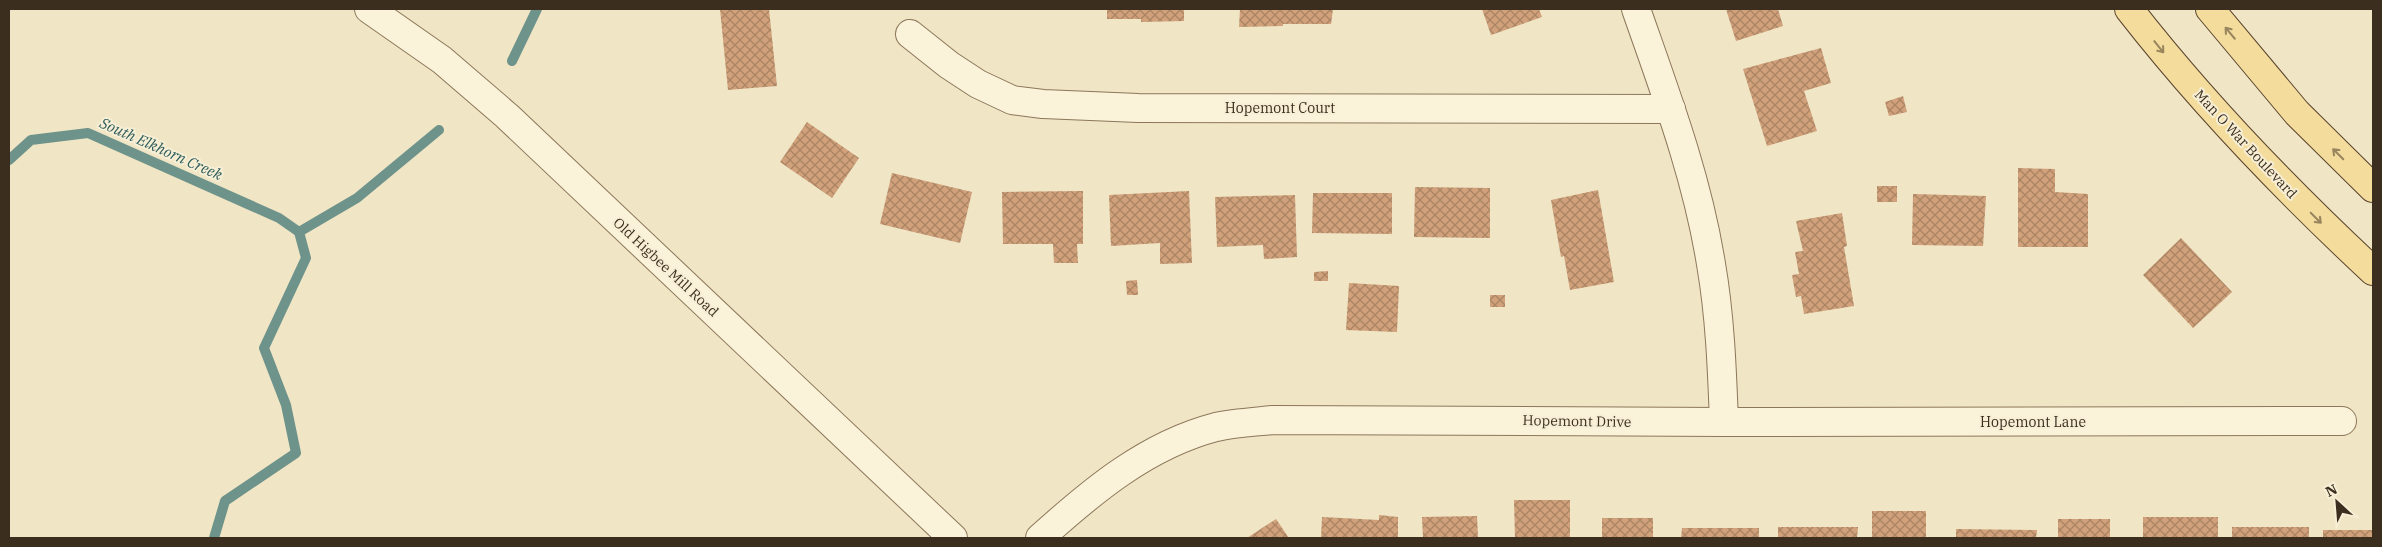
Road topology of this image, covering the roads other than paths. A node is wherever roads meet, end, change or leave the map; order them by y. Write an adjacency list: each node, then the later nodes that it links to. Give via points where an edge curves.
1 (369, 9): 11 (street, Old Higbee Mill Road, via 442,60 507,116)
2 (1636, 9): 6 (street)
3 (2129, 9): 8 (main road, Man O War Boulevard, one-way to 8, via 2255,157)
4 (2210, 9): 7 (main road, one-way to 4, via 2296,113)
5 (910, 34): 6 (street, Hopemont Court, via 978,84 1012,100 1043,104 1148,108)
6 (1671, 109): 10 (street, via 1702,218 1711,263 1721,328)
7 (2373, 188)
8 (2373, 271)
9 (2342, 421): 10 (street, Hopemont Lane)
10 (1724, 422): 12 (street, Hopemont Drive, via 1350,419 1272,420 1217,427 1180,438 1142,458 1107,481)
11 (953, 538)
12 (1040, 538)

